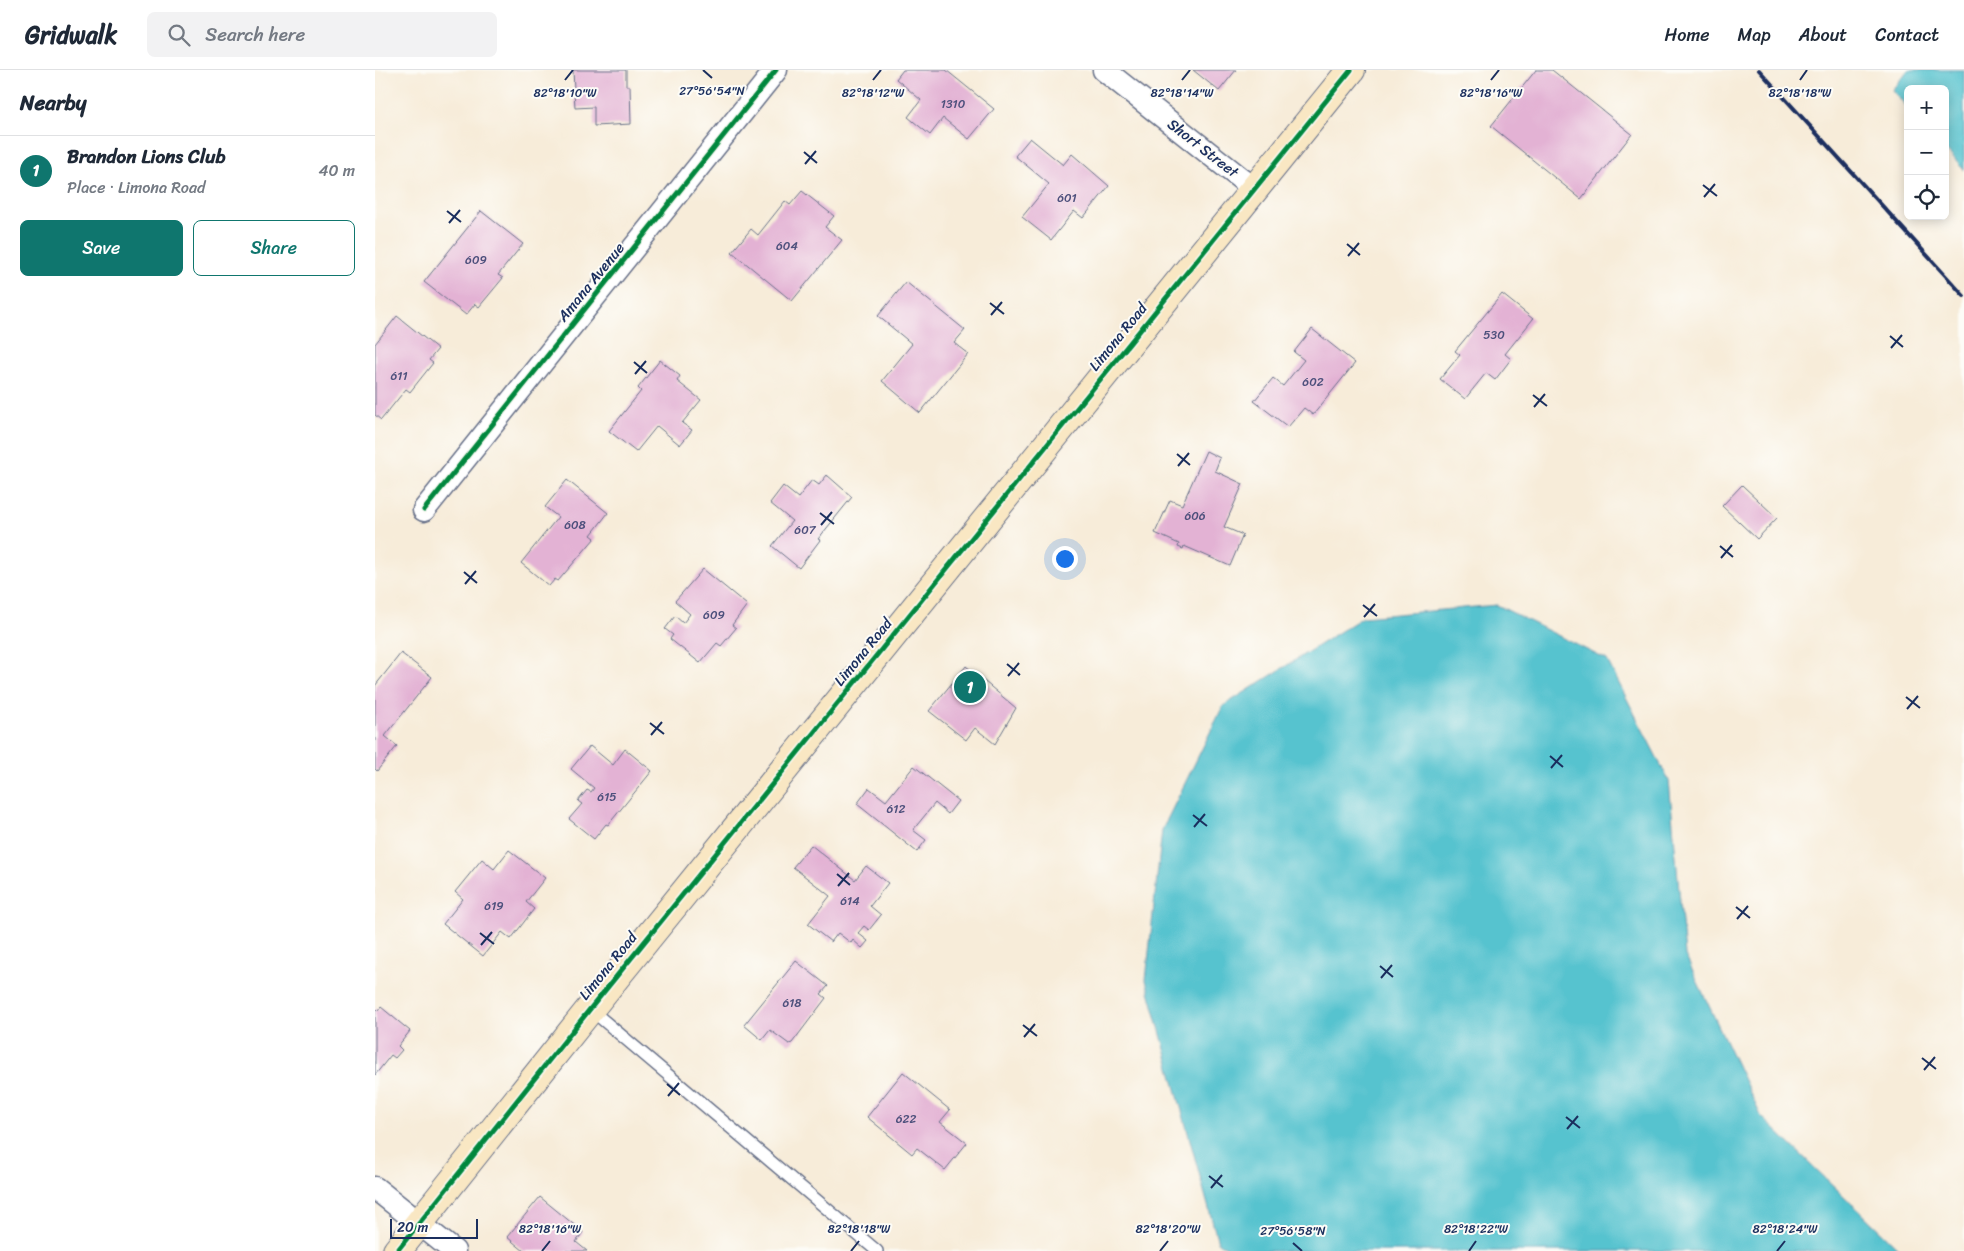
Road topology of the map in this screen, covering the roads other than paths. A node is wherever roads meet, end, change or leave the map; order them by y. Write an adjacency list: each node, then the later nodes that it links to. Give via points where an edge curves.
1 (777, 70): 5 (street, Amana Avenue)
2 (1104, 70): 4 (street, Short Street)
3 (1351, 70): 4 (street, Limona Road)
4 (1255, 190): 6 (street, Limona Road)
5 (424, 510)
6 (590, 1009): 8 (street, Limona Road); 11 (lane)
7 (375, 1188): 8 (street)
8 (420, 1223): 9 (street, Limona Road); 10 (street)
9 (397, 1251)
10 (454, 1251)
11 (877, 1251)

